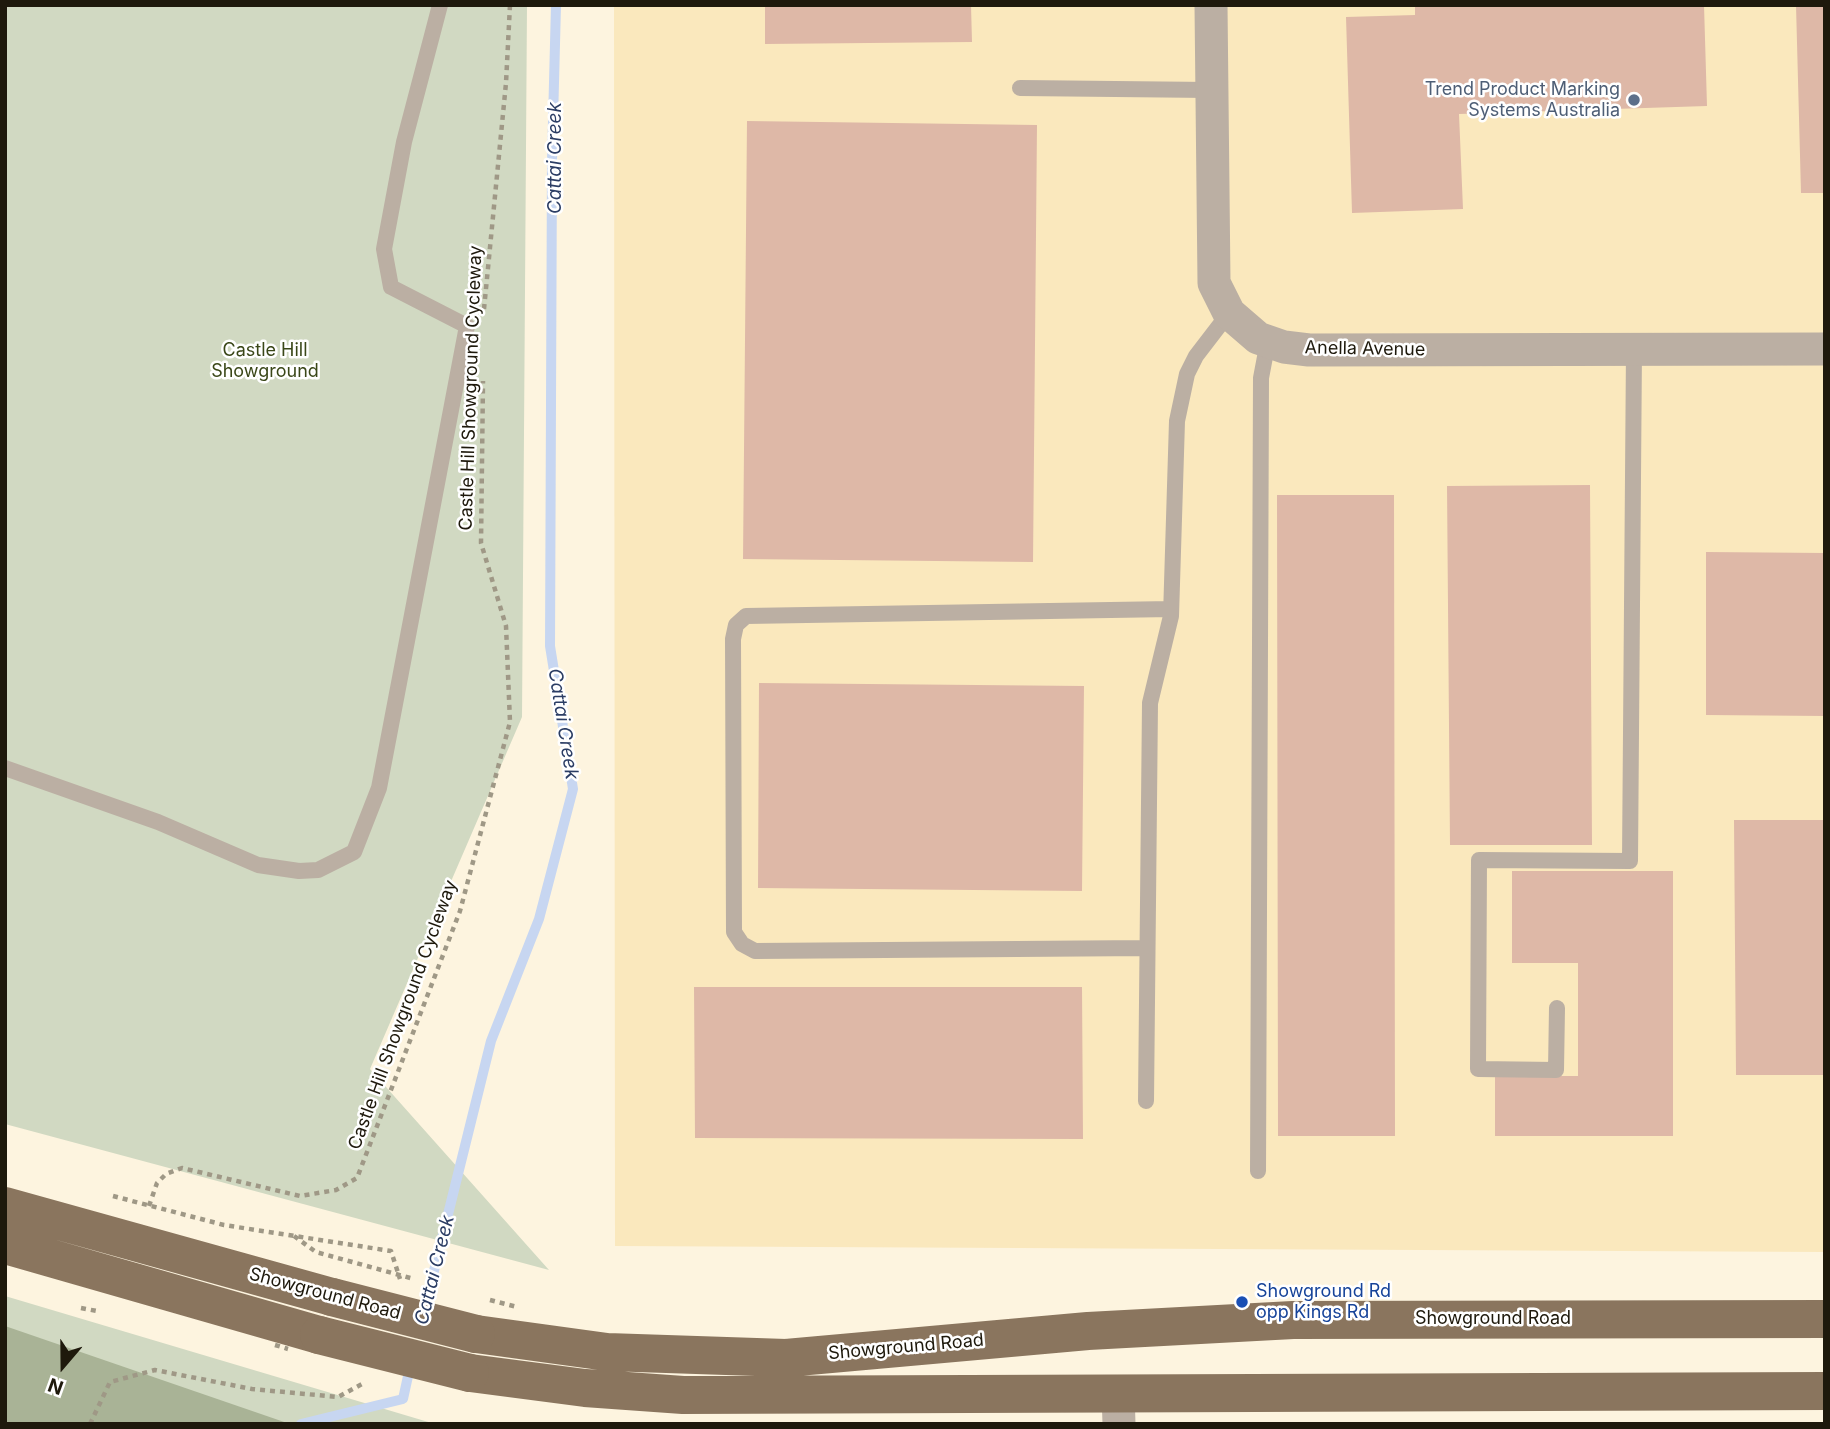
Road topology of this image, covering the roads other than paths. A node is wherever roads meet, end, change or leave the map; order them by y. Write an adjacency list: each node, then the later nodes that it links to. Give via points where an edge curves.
1 (440, 5): 10 (lane, via 404,142 384,249 391,287 467,326 379,788 354,852 318,870 258,865 158,822)
2 (1211, 5): 4 (street, Anella Avenue)
3 (1020, 88): 4 (lane)
4 (1210, 90): 5 (street, Anella Avenue, via 1213,283)
5 (1229, 313): 6 (street, Anella Avenue, via 1248,331); 9 (lane, via 1196,356 1181,393)
6 (1268, 341): 7 (street, Anella Avenue, via 1309,350); 14 (lane, via 1261,391)
7 (1634, 349): 8 (street, Anella Avenue); 12 (lane, via 1630,861 1479,860 1478,1069 1556,1070)
8 (1825, 349)
9 (1171, 609): 11 (lane, via 1150,703); 11 (lane, via 746,616 736,625 733,639 734,932 742,944 755,951)
10 (5, 768)
11 (1147, 948): 13 (lane)
12 (1557, 1008)
13 (1146, 1101)
14 (1258, 1171)
15 (5, 1206): 17 (main road, Showground Road, bridge, via 476,1334 607,1352 786,1357 1088,1331 1293,1320)
16 (5, 1245): 19 (main road, bridge, via 470,1373 683,1395)
17 (1825, 1319)
18 (1825, 1391): 19 (main road)
19 (1119, 1408)

